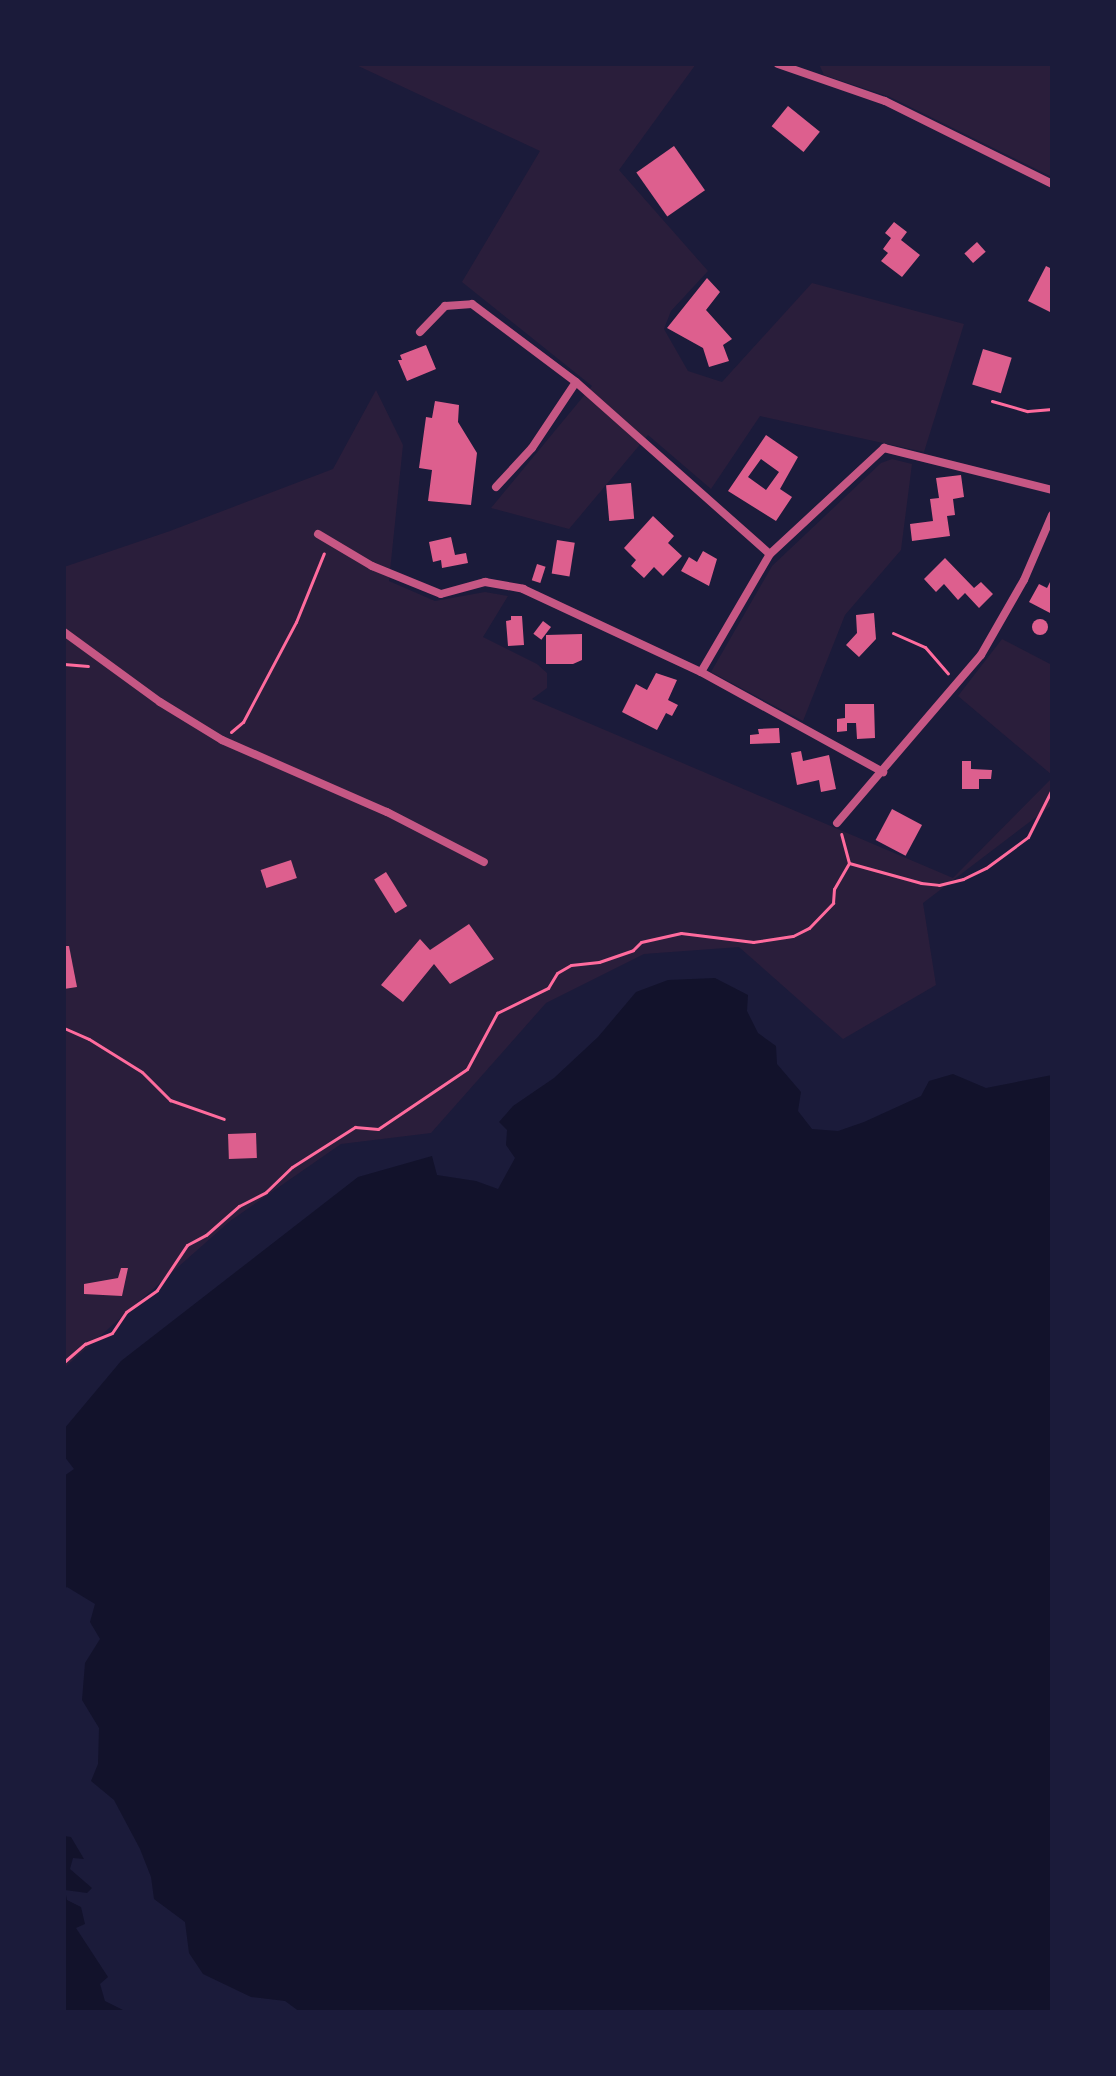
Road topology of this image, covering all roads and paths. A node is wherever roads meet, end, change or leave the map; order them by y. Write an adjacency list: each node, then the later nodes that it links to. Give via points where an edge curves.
1 (778, 64): 2 (street)
2 (802, 67): 3 (street, via 885,101)
3 (1052, 184)
4 (420, 332): 5 (street, via 445,306 472,304)
5 (576, 382): 8 (street, via 532,448); 12 (street)
6 (992, 401): 7 (path, via 1028,411)
7 (1052, 409)
8 (496, 487)
9 (1052, 490): 12 (street, via 884,448)
10 (1052, 515): 16 (street, via 1003,618)
11 (318, 534): 15 (street, via 372,566 441,594 485,582 523,589); 17 (path, via 325,555 296,622 243,722)
12 (770, 554): 15 (street)
13 (64, 632): 17 (street)
14 (893, 633): 16 (path, via 925,647 946,666)
15 (701, 672): 18 (street)
16 (954, 687): 18 (street)
17 (222, 740): 21 (street, via 387,812)
18 (883, 772): 20 (street)
19 (1052, 789): 22 (path, via 1028,837 963,879 921,883)
20 (837, 823): 22 (path)
21 (484, 862)
22 (849, 863): 25 (path, via 823,917 793,936 753,942 681,933 557,973 548,988 497,1013 467,1069 378,1129 355,1127 292,1167 266,1192 187,1245 157,1290 126,1312 112,1333 85,1344)
23 (64, 1028): 24 (path, via 142,1072 170,1100)
24 (224, 1119)
25 (64, 1362)

